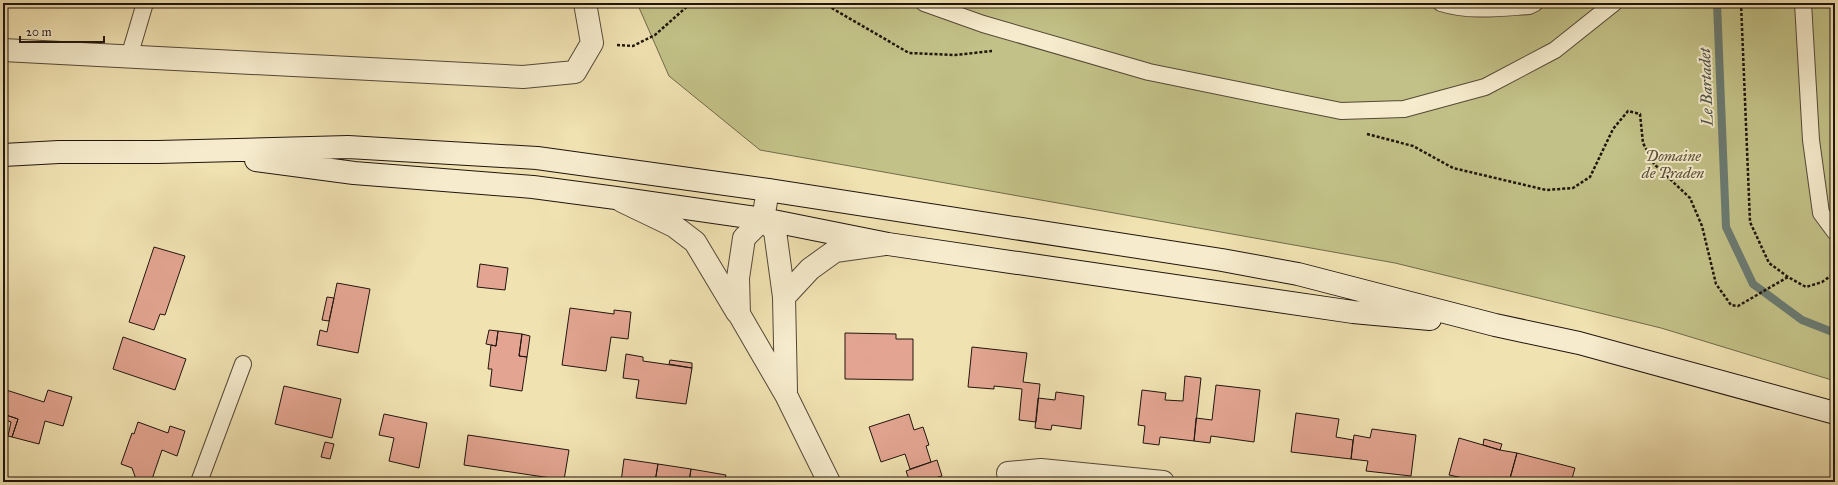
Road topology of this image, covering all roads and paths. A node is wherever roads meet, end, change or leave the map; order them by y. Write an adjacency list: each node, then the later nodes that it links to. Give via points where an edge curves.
1 (145, 3): 12 (lane)
2 (585, 3): 10 (main road)
3 (691, 3): 10 (path, via 655,35 633,46)
4 (924, 3): 7 (lane, via 983,24 1149,72 1341,111 1404,109 1485,87 1555,50)
5 (1441, 3): 6 (lane, via 1484,10 1529,6)
6 (1535, 3)
7 (1614, 3)
8 (1741, 3): 21 (path, via 1750,222 1769,263)
9 (1803, 3): 18 (lane, via 1811,140 1821,213)
10 (592, 43): 12 (main road, via 575,72 523,77)
11 (3, 50): 12 (main road)
12 (129, 57)
13 (188, 151): 14 (main road); 15 (main road, via 348,147 537,158); 16 (main road, via 354,173 533,187)
14 (3, 155)
15 (768, 190): 17 (main road); 25 (main road, via 1298,274)
16 (616, 198): 17 (main road); 24 (main road, via 674,226 695,242)
17 (764, 219): 19 (main road); 22 (main road, via 775,231); 24 (main road, via 744,238 738,278)
18 (1835, 232)
19 (888, 244): 22 (main road, via 835,251 810,269); 25 (main road, via 1353,312)
20 (1835, 273): 21 (path, via 1822,282 1806,287)
21 (1788, 277): 23 (path)
22 (784, 297): 27 (main road)
23 (1738, 306)
24 (739, 314): 27 (main road)
25 (1495, 325): 28 (main road, via 1579,343)
26 (243, 364): 30 (lane)
27 (786, 395): 31 (main road)
28 (1835, 413)
29 (1008, 473): 32 (main road, via 1041,470)
30 (198, 482)
31 (829, 482)
32 (1163, 482)

